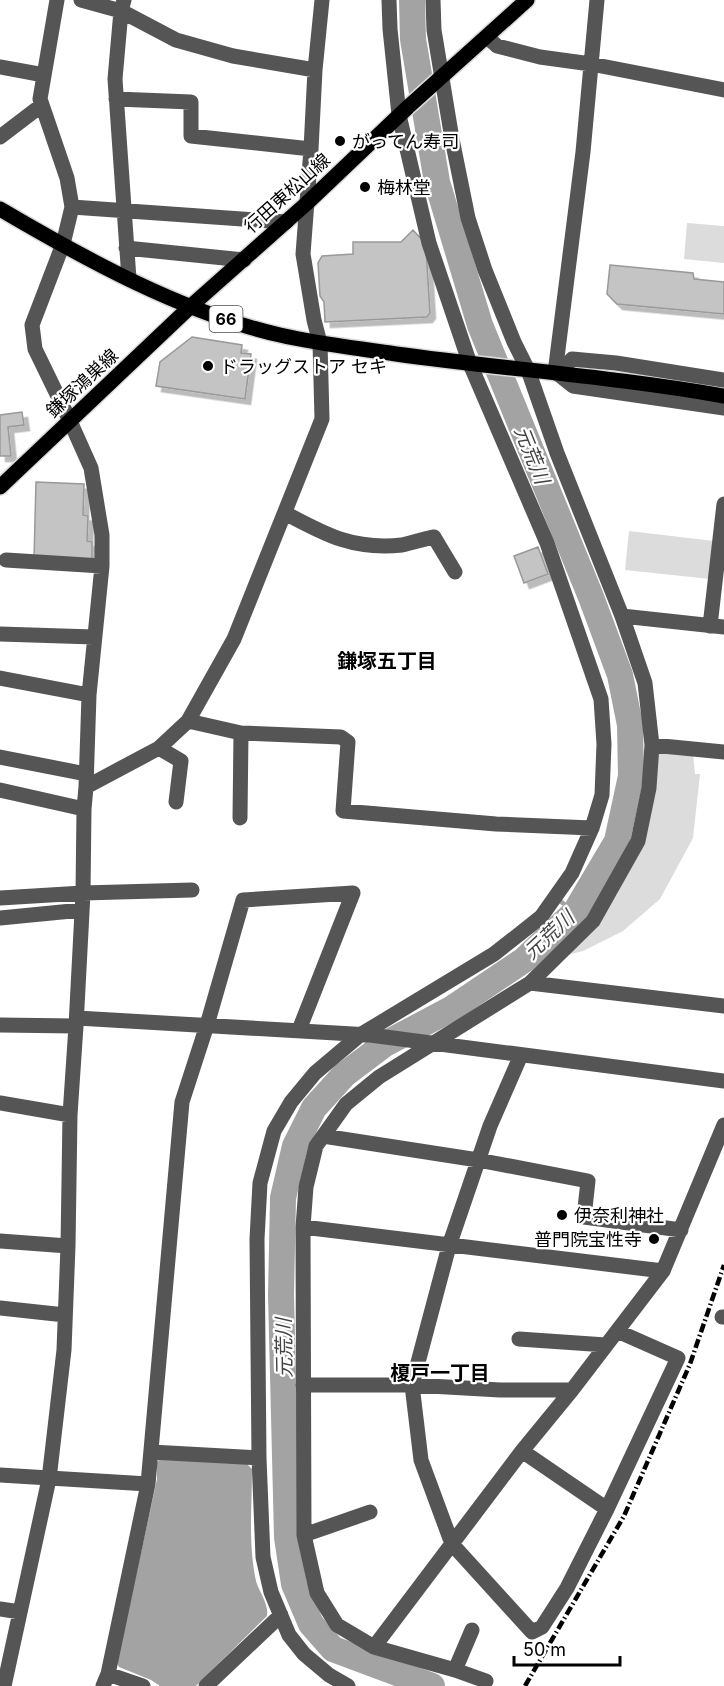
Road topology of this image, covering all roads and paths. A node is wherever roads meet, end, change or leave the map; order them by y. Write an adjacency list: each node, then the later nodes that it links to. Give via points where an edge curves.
1 (57, 0): 13 (street)
2 (81, 0): 8 (street)
3 (322, 0): 12 (street)
4 (389, 0): 18 (street)
5 (433, 0): 14 (street)
6 (527, 0): 9 (main road, 66)
7 (597, 0): 10 (street)
8 (123, 5): 12 (street, via 176,40 233,56); 16 (street, via 114,79)
9 (487, 37): 10 (street, via 497,45 540,57); 14 (main road, 66)
10 (591, 64): 15 (street); 34 (street)
11 (0, 67): 13 (street)
12 (315, 70): 20 (street)
13 (44, 75): 17 (street)
14 (437, 81): 18 (main road, 66); 33 (street, via 468,218)
15 (724, 90)
16 (116, 99): 20 (street, via 191,102 191,136); 24 (street)
17 (42, 105): 19 (street); 22 (street, via 67,178)
18 (404, 111): 21 (main road, 行田東松山線 / 66); 32 (street, via 429,243)
19 (0, 137)
20 (311, 149): 21 (street)
21 (306, 204): 25 (main road, 行田東松山線 / 66); 31 (street, via 303,254)
22 (72, 207): 24 (street); 26 (street)
23 (0, 209): 26 (main road, 66)
24 (125, 211): 25 (street); 27 (street)
25 (286, 222): 28 (main road, 行田東松山線 / 66)
26 (63, 244): 29 (main road, 66); 38 (street, via 32,325 35,349)
27 (126, 248): 28 (street); 29 (street)
28 (244, 260): 30 (main road, 行田東松山線 / 66)
29 (129, 279): 30 (main road, 66)
30 (191, 306): 31 (main road, 66, via 239,324); 38 (main road, 鎌塚鴻巣線)
31 (320, 343): 32 (main road, 66); 41 (street, via 322,419)
32 (472, 364): 33 (main road, 66); 62 (street, via 547,543 601,699 602,795)
33 (525, 370): 34 (main road, 66); 45 (street)
34 (556, 374): 35 (street, via 572,359); 36 (main road, 66); 37 (street, via 573,386)
35 (724, 380)
36 (724, 396)
37 (724, 408)
38 (70, 421): 39 (main road, 鎌塚鴻巣線); 43 (street, via 91,468 102,535)
39 (0, 487)
40 (724, 504): 46 (street)
41 (285, 513): 44 (street, via 351,543 404,544 434,537); 51 (street, via 234,639)
42 (6, 560): 43 (street)
43 (102, 566): 48 (street)
44 (455, 572)
45 (622, 616): 46 (street); 53 (street, via 645,682)
46 (717, 627)
47 (0, 634): 48 (street)
48 (94, 638): 50 (street)
49 (0, 678): 50 (street)
50 (89, 695): 57 (street)
51 (188, 721): 52 (street); 54 (street)
52 (242, 733): 61 (street); 62 (street, via 341,737 348,742 344,811)
53 (652, 745): 55 (street); 68 (street, via 649,788 638,841 593,921)
54 (159, 748): 57 (street); 59 (street, via 181,761)
55 (724, 752)
56 (0, 756): 57 (street)
57 (86, 780): 60 (street)
58 (0, 790): 60 (street)
59 (176, 802)
60 (84, 809): 64 (street)
61 (240, 818)
62 (592, 828): 74 (street, via 572,873 541,917 494,954)
63 (192, 890): 64 (street)
64 (83, 893): 65 (street); 66 (street)
65 (0, 898)
66 (82, 910): 67 (street); 70 (street)
67 (0, 918)
68 (530, 983): 69 (street); 75 (street)
69 (724, 1006)
70 (76, 1022): 71 (street); 72 (street); 79 (street)
71 (0, 1025)
72 (207, 1025): 73 (street); 73 (street, via 243,900 353,893); 98 (street, via 182,1102)
73 (299, 1030): 74 (street)
74 (365, 1035): 75 (street); 99 (street, via 315,1073 291,1102 274,1131 260,1183)
75 (435, 1044): 76 (street); 81 (street, via 379,1077 346,1104)
76 (521, 1055): 77 (street); 82 (street)
77 (724, 1081)
78 (0, 1104): 79 (street)
79 (70, 1115): 87 (street)
80 (724, 1125): 84 (street)
81 (323, 1136): 82 (street); 83 (street, via 316,1146 306,1187)
82 (478, 1160): 84 (street, via 588,1180 584,1217); 86 (street)
83 (303, 1227): 86 (street); 94 (street)
84 (681, 1230): 88 (street)
85 (0, 1241): 87 (street)
86 (449, 1245): 88 (street); 95 (street)
87 (68, 1246): 90 (street)
88 (663, 1271): 91 (street)
89 (0, 1308): 90 (street)
90 (65, 1315): 101 (street)
91 (617, 1331): 93 (street); 103 (street, via 678,1358)
92 (519, 1339): 93 (street)
93 (606, 1346): 96 (street)
94 (303, 1385): 95 (street); 105 (street)
95 (412, 1385): 96 (street); 106 (street, via 422,1461)
96 (572, 1390): 97 (street)
97 (522, 1451): 103 (street); 106 (street)
98 (151, 1452): 99 (street); 102 (street)
99 (259, 1458): 109 (street, via 263,1557)
100 (0, 1475): 101 (street)
101 (49, 1479): 102 (street); 108 (street)
102 (148, 1484): 113 (street)
103 (607, 1509): 106 (street, via 567,1588 542,1627 532,1632)
104 (370, 1512): 105 (street)
105 (304, 1535): 111 (street, via 317,1593 337,1625)
106 (452, 1544): 111 (street)
107 (0, 1609): 108 (street)
108 (20, 1612): 115 (street)
109 (281, 1615): 117 (street); 118 (street, via 289,1635 304,1654)
110 (472, 1630): 112 (street)
111 (374, 1647): 112 (street)
112 (455, 1670): 114 (street)
113 (106, 1680): 116 (street)
114 (486, 1681)
115 (4, 1686)
116 (143, 1686)
117 (206, 1686)
118 (348, 1686)

